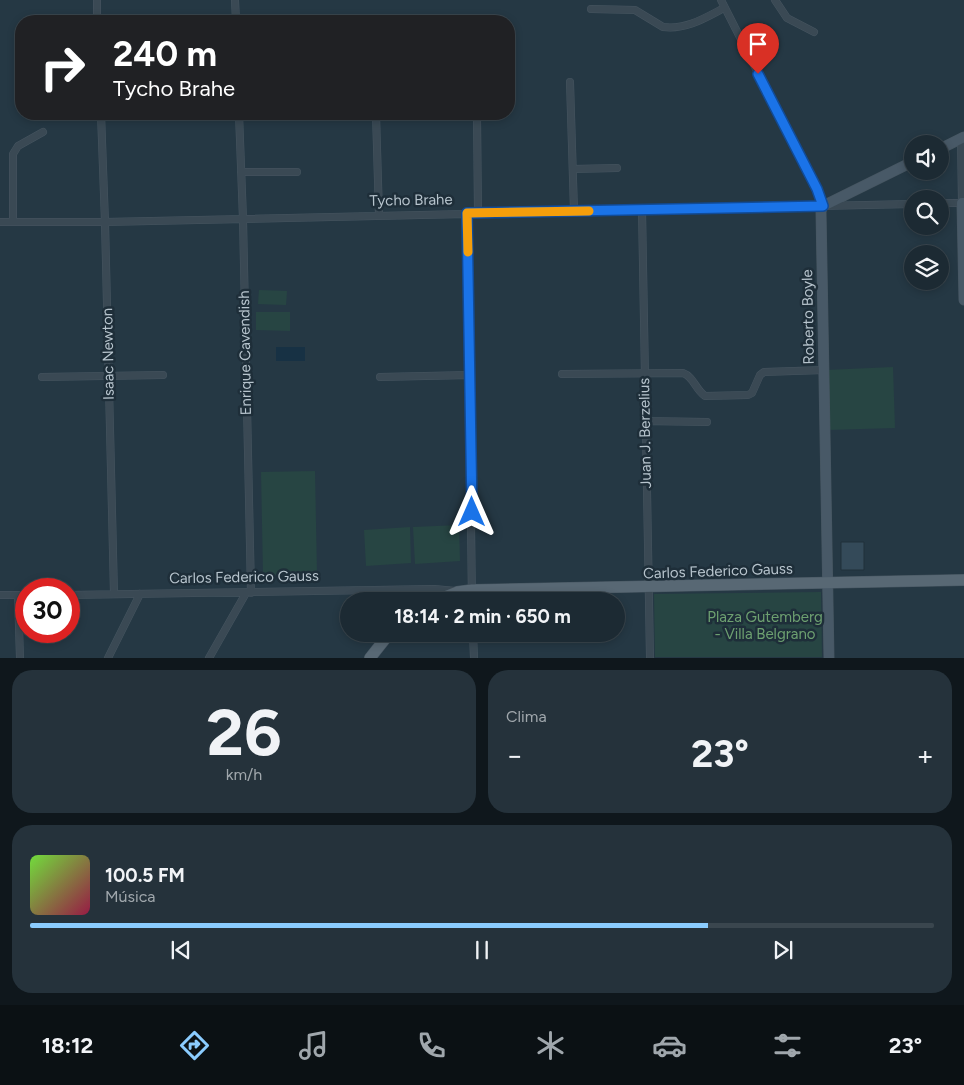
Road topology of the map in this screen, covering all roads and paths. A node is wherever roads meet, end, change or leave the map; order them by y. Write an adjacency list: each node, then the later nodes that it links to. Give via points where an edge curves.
1 (97, 0): 7 (street)
2 (235, 0): 8 (street)
3 (720, 0): 5 (street, Roberto Boyle)
4 (775, 0): 9 (street, via 787,18)
5 (724, 8): 6 (street, via 695,23 668,28 635,10); 26 (street, Roberto Boyle)
6 (591, 9)
7 (97, 15)
8 (236, 15)
9 (814, 32)
10 (570, 82): 20 (street)
11 (101, 120): 35 (street, Isaac Newton)
12 (239, 120): 21 (street, Enrique Cavendish)
13 (376, 120): 31 (street)
14 (477, 120): 30 (street)
15 (43, 132): 34 (street, via 18,146 13,154)
16 (962, 138): 17 (main road); 24 (street)
17 (949, 144)
18 (904, 166): 26 (main road)
19 (617, 168): 20 (street)
20 (573, 169): 28 (street)
21 (241, 172): 22 (street); 32 (street, Enrique Cavendish)
22 (297, 172)
23 (949, 203): 24 (street)
24 (963, 203): 36 (main road)
25 (904, 204): 26 (street, Tycho Brahe)
26 (823, 206): 27 (street, Tycho Brahe); 37 (main road, Roberto Boyle, via 820,218)
27 (642, 209): 28 (street, Tycho Brahe); 38 (street, Juan J. Berzelius)
28 (574, 211): 30 (street, Tycho Brahe)
29 (467, 213): 30 (street, Tycho Brahe); 31 (street, Tycho Brahe); 40 (street)
30 (478, 213)
31 (379, 215): 32 (street, Tycho Brahe)
32 (243, 219): 35 (street, Tycho Brahe); 55 (street, Enrique Cavendish)
33 (0, 222): 34 (street, Tycho Brahe)
34 (13, 222): 35 (street, Tycho Brahe)
35 (105, 222): 41 (street, Isaac Newton)
36 (964, 300)
37 (824, 370): 38 (street, via 764,372 748,395 705,396 689,375); 48 (main road, Roberto Boyle)
38 (644, 373): 39 (street); 45 (street, Juan J. Berzelius)
39 (562, 374)
40 (470, 375): 44 (street); 53 (street)
41 (109, 376): 42 (street); 43 (street); 56 (street, Isaac Newton)
42 (163, 376)
43 (42, 377)
44 (380, 377)
45 (645, 421): 46 (street); 49 (street, Juan J. Berzelius)
46 (707, 422)
47 (964, 580): 48 (main road, Carlos Federico Gauss)
48 (827, 583): 49 (main road, Carlos Federico Gauss); 70 (main road, Roberto Boyle)
49 (648, 588): 54 (main road, Carlos Federico Gauss); 69 (street, Juan J. Berzelius)
50 (419, 589): 51 (street); 52 (street, Carlos Federico Gauss); 55 (street, Carlos Federico Gauss)
51 (427, 592)
52 (449, 592)
53 (469, 592)
54 (529, 592)
55 (248, 593): 57 (street, Carlos Federico Gauss); 66 (street)
56 (114, 594): 57 (street, Carlos Federico Gauss); 60 (street, Carlos Federico Gauss)
57 (140, 594): 65 (street)
58 (0, 595): 59 (street)
59 (15, 595)
60 (80, 595)
61 (383, 642): 67 (main road)
62 (473, 642): 68 (street)
63 (20, 643): 64 (street)
64 (20, 658)
65 (108, 658)
66 (210, 658)
67 (370, 658)
68 (474, 658)
69 (650, 658)
70 (829, 658)

